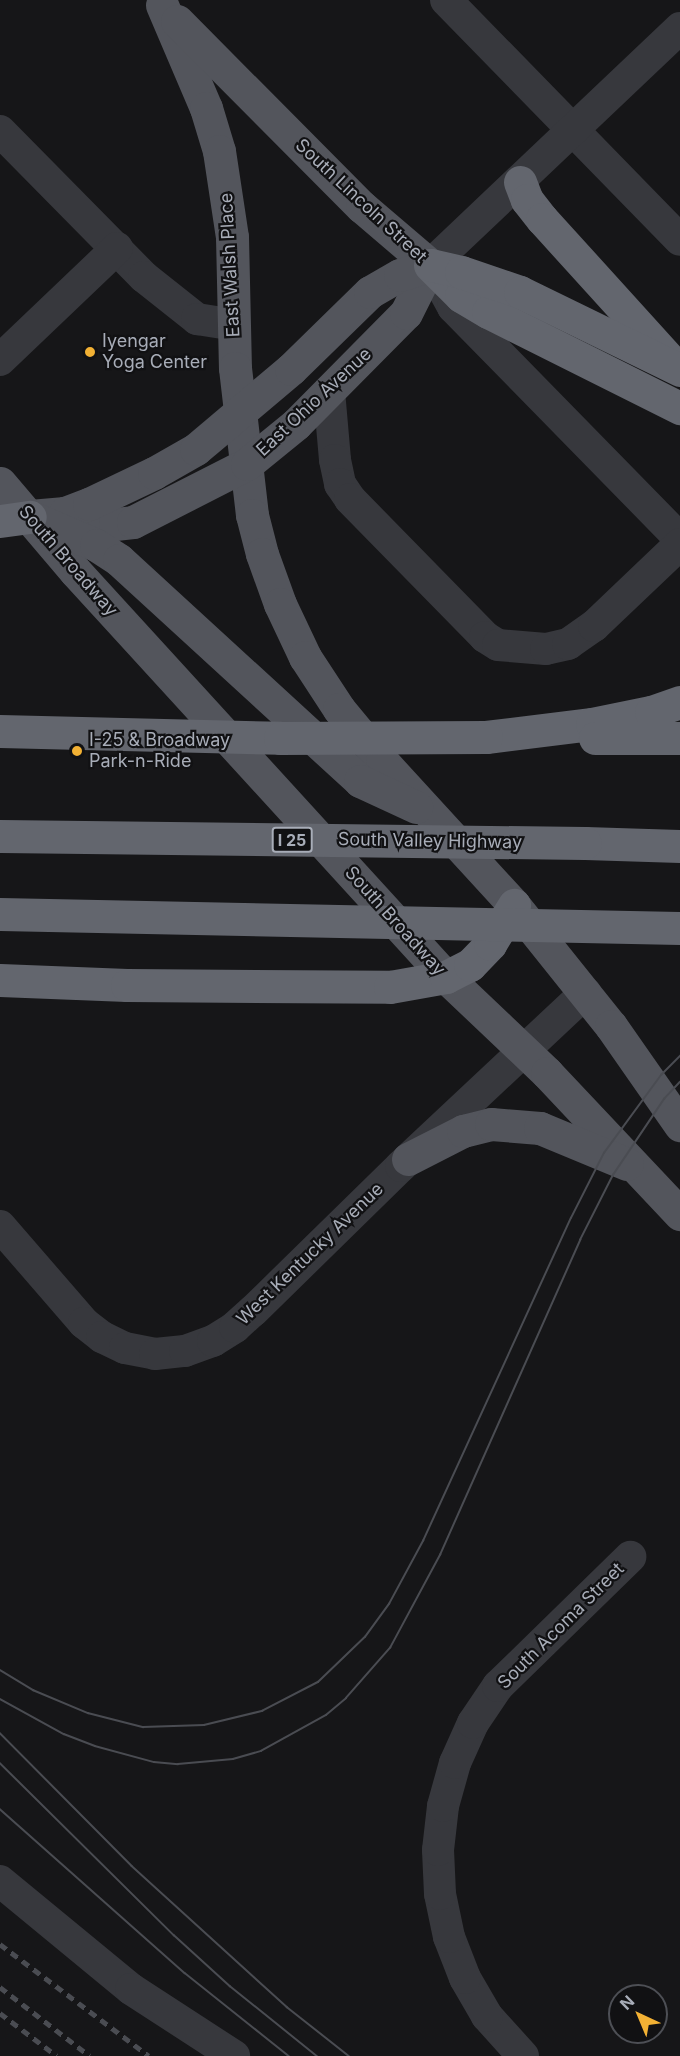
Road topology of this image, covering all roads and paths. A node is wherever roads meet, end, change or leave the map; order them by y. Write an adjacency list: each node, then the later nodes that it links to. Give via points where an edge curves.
1 (446, 0): 5 (street)
2 (159, 3): 9 (main road, South Lincoln Street, via 362,207); 10 (main road, East Walsh Place, via 206,108 219,151 232,237)
3 (680, 28): 5 (street, East Ohio Avenue)
4 (0, 131): 8 (street)
5 (573, 131): 6 (street, East Ohio Avenue); 7 (street)
6 (520, 182): 9 (street, East Ohio Avenue); 12 (highway, via 527,200 542,219)
7 (680, 240)
8 (117, 248): 10 (street, via 144,277 197,319); 11 (street)
9 (430, 265): 12 (highway, via 520,292); 13 (main road, East Ohio Avenue, via 406,313); 14 (highway, via 461,296 488,312); 15 (main road, East Ohio Avenue, via 400,275 370,292); 20 (street, South Lincoln Street, via 453,307)
10 (234, 325): 15 (main road, East Walsh Place)
11 (0, 360)
12 (679, 369)
13 (329, 391): 16 (main road, East Ohio Avenue); 21 (street, via 340,484 350,499 485,637 498,645 546,649 568,644 594,626)
14 (680, 408)
15 (240, 412): 16 (main road, East Walsh Place); 18 (main road, East Ohio Avenue, via 196,449 112,495)
16 (247, 464): 18 (main road, East Ohio Avenue, via 133,522 115,524); 26 (main road, via 252,515 262,554 305,657 339,709)
17 (0, 483): 19 (main road, South Broadway)
18 (65, 513): 19 (main road, East Ohio Avenue)
19 (15, 519): 26 (main road, via 67,530 119,560 360,781); 32 (main road, South Broadway, via 83,580)
20 (680, 539)
21 (680, 544)
22 (680, 702): 24 (highway, via 592,724)
23 (0, 731): 24 (highway, bridge, via 280,738)
24 (486, 737): 25 (highway)
25 (680, 738)
26 (434, 816): 29 (main road)
27 (0, 836): 28 (highway, South Valley Highway / I 25, bridge)
28 (677, 846)
29 (514, 905): 32 (highway, via 490,944 470,965); 34 (main road)
30 (0, 914): 31 (highway, bridge)
31 (680, 928)
32 (446, 977): 33 (highway, via 390,987); 35 (main road, South Broadway)
33 (4, 980)
34 (585, 993): 35 (street, West Kentucky Avenue); 36 (main road)
35 (524, 1050): 37 (street, West Kentucky Avenue); 38 (main road, South Broadway)
36 (680, 1125)
37 (408, 1159): 38 (main road, via 463,1131 503,1125 540,1128); 40 (street, West Kentucky Avenue, via 235,1327 213,1341 185,1351 155,1354 125,1348 102,1337 84,1323)
38 (637, 1168): 39 (main road, South Broadway)
39 (680, 1214)
40 (6, 1233)
41 (630, 1557): 44 (street, South Acoma Street, via 498,1686 473,1723 443,1806 438,1850 441,1894 450,1937 465,1978 487,2016)
42 (0, 1881): 43 (street, via 131,1989)
43 (234, 2056)
44 (523, 2056)

